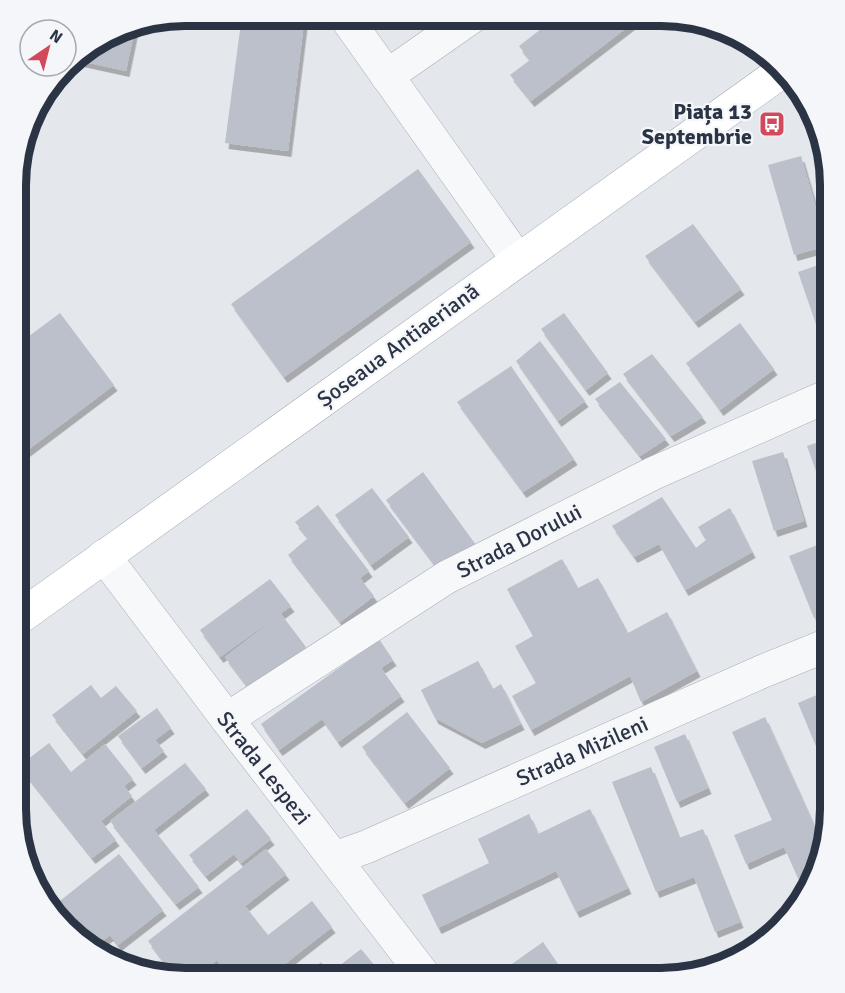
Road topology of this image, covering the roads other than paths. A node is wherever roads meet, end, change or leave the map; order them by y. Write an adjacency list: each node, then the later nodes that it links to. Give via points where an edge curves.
1 (460, 25): 3 (street)
2 (351, 26): 3 (street)
3 (387, 76): 5 (street)
4 (776, 76): 5 (main road, Șoseaua Antiaeriană)
5 (518, 260): 7 (main road, Șoseaua Antiaeriană)
6 (820, 400): 10 (street, Strada Dorului, via 654,473 447,577)
7 (104, 556): 8 (main road, Șoseaua Antiaeriană); 10 (street, Strada Lespezi)
8 (26, 613)
9 (819, 648): 11 (street, Strada Mizileni)
10 (227, 719): 11 (street, Strada Lespezi)
11 (334, 858): 12 (street, Strada Lespezi)
12 (418, 967)

